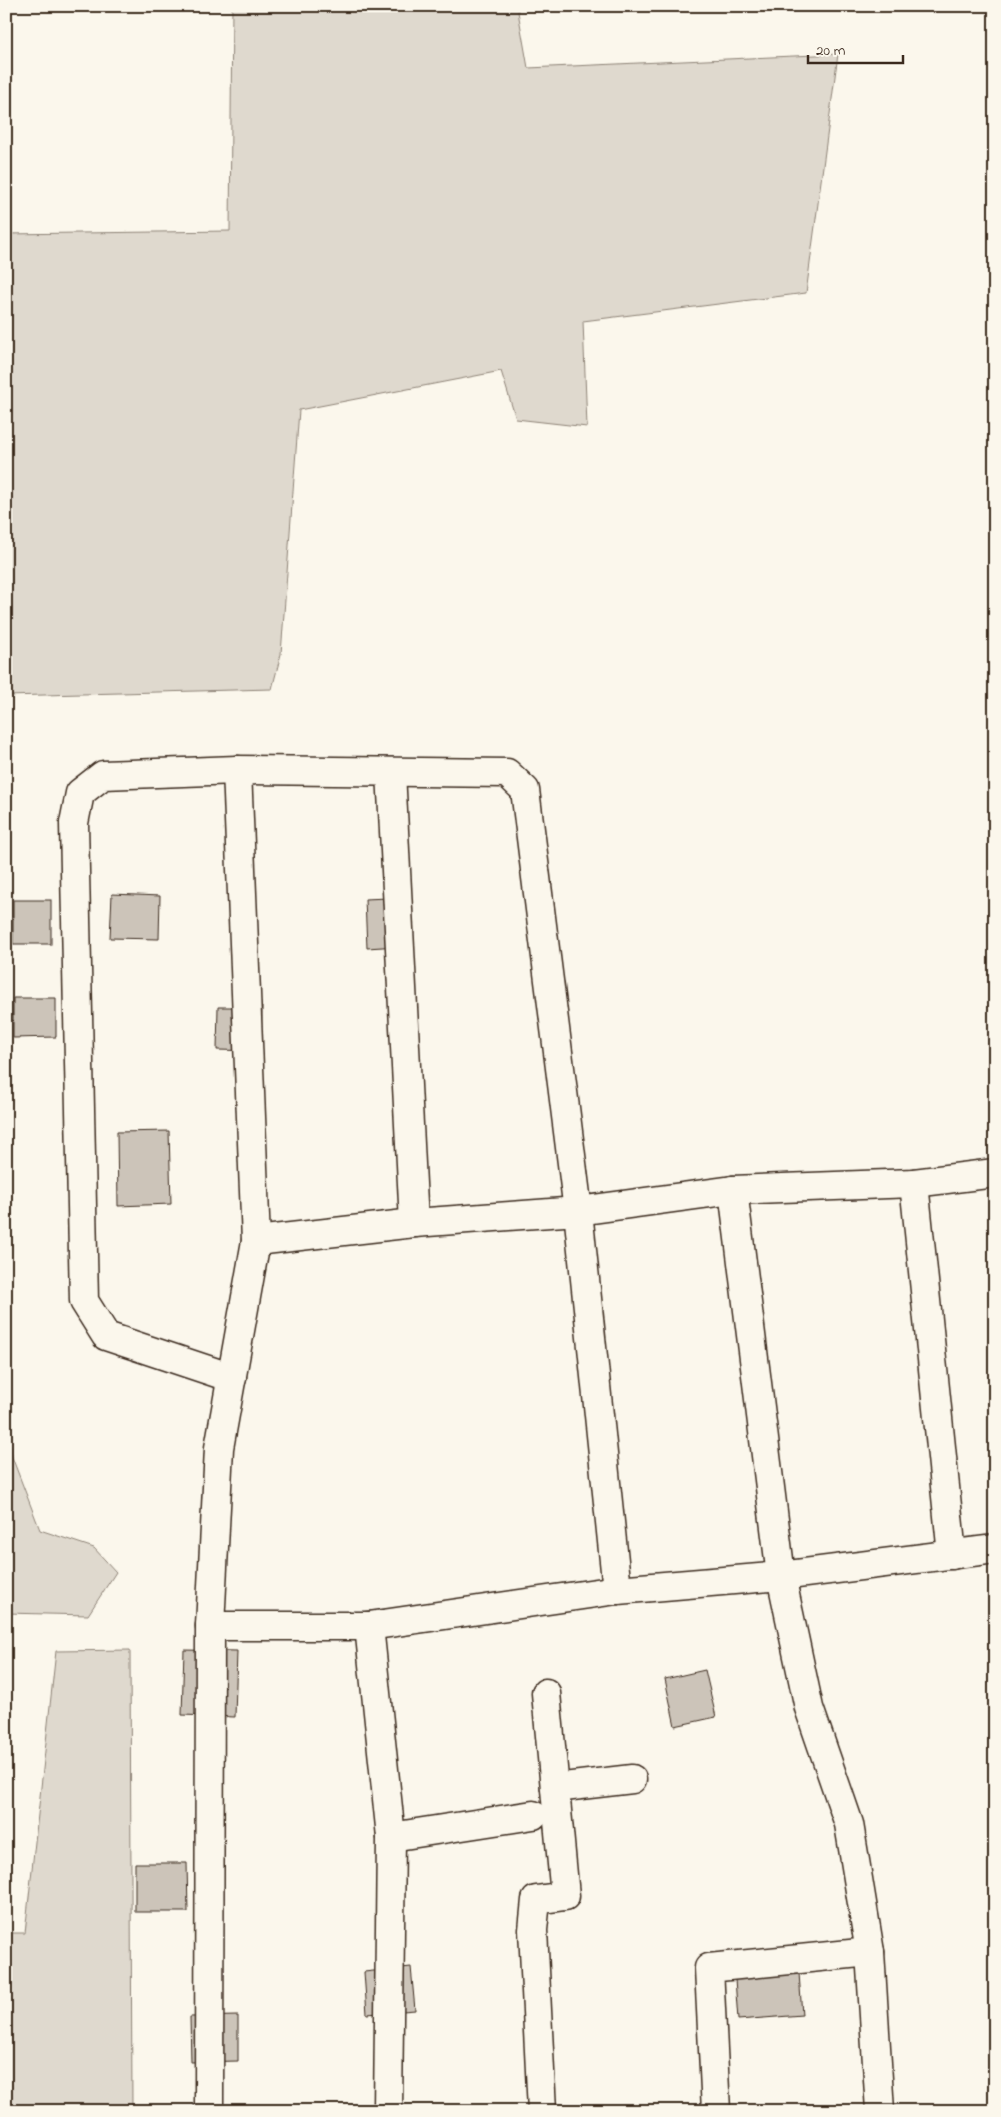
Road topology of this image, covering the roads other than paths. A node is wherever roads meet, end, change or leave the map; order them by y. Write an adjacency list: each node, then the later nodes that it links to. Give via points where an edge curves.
1 (237, 770): 2 (street); 8 (street); 9 (street, via 103,775 80,794 74,823 84,1301 106,1336)
2 (391, 772): 6 (street, via 507,773 525,790); 7 (street)
3 (995, 1174): 4 (street)
4 (914, 1183): 5 (street); 11 (street)
5 (733, 1190): 6 (street); 12 (street)
6 (578, 1210): 7 (street); 13 (street)
7 (414, 1223): 8 (street)
8 (256, 1241): 9 (street)
9 (232, 1378): 14 (street, via 219,1448)
10 (995, 1549): 11 (street)
11 (952, 1554): 12 (street)
12 (781, 1576): 13 (street); 21 (street, via 808,1708 849,1824)
13 (617, 1590): 15 (street)
14 (210, 1626): 15 (street); 22 (street)
15 (369, 1626): 20 (street)
16 (546, 1693): 18 (street)
17 (632, 1779): 18 (street)
18 (555, 1788): 24 (street, via 565,1896 536,1900 533,1930)
19 (532, 1815): 20 (street)
20 (391, 1837): 23 (street)
21 (870, 1952): 25 (street, via 709,1968); 26 (street)
22 (209, 2111)
23 (388, 2111)
24 (542, 2111)
25 (716, 2111)
26 (880, 2111)

